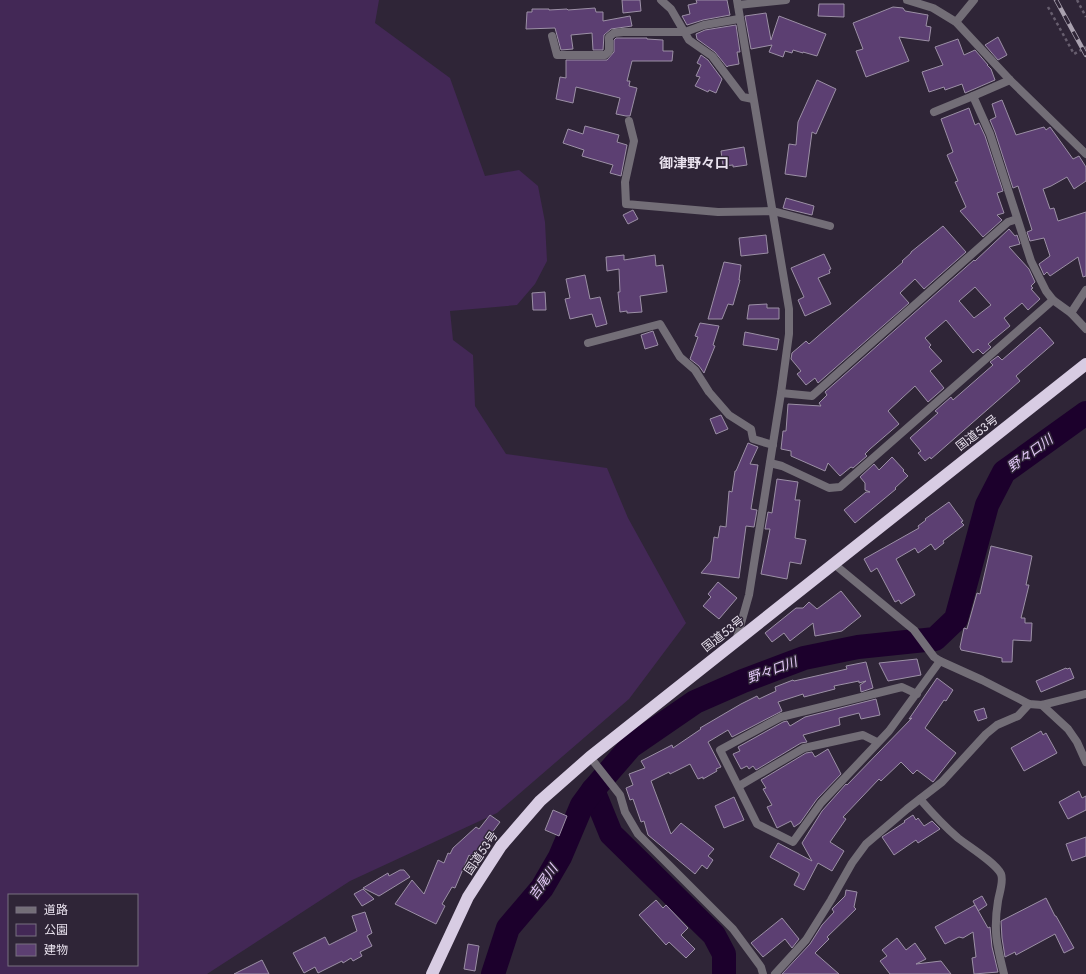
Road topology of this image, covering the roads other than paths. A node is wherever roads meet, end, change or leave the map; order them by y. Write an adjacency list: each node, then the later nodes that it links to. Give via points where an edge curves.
1 (661, 0): 8 (street, via 671,9)
2 (786, 0): 5 (street)
3 (907, 0): 7 (street, via 933,8)
4 (974, 0): 7 (street)
5 (737, 2): 6 (street)
6 (740, 18): 8 (street, via 704,25); 12 (street)
7 (956, 22): 10 (street)
8 (685, 32): 9 (street, via 614,33 609,37 610,50 605,55 557,55); 12 (street, via 689,40 712,56 743,96)
9 (552, 36)
10 (1010, 80): 11 (street); 15 (street)
11 (973, 96): 13 (street); 17 (street, via 990,134)
12 (753, 99): 16 (street)
13 (934, 112)
14 (629, 121): 16 (street, via 634,140 625,182 626,204 718,212)
15 (1086, 154)
16 (773, 211): 18 (street); 25 (street, via 789,309 789,334)
17 (1017, 219): 20 (street, via 1031,261); 25 (street, via 1008,222 812,396)
18 (830, 226)
19 (1086, 290): 21 (street)
20 (1053, 300): 21 (street); 27 (street, via 840,487 829,488)
21 (1071, 313): 22 (street)
22 (1086, 329)
23 (588, 342): 26 (street, via 660,324 680,357 695,370 709,392 729,414 751,429 753,438)
24 (1086, 364): 28 (highway, 国道53号)
25 (781, 392): 26 (street)
26 (773, 445): 27 (street)
27 (770, 463): 29 (street, via 749,595)
28 (834, 564): 29 (highway, 国道53号); 30 (street, via 914,630)
29 (736, 641): 36 (highway, 国道53号)
30 (937, 659): 31 (street); 33 (street)
31 (917, 694): 35 (street); 38 (street, via 902,687 781,717 720,750)
32 (1086, 694): 34 (street)
33 (1029, 704): 34 (street); 39 (street, via 1018,716 997,725 986,734 942,782)
34 (1042, 705): 37 (street, via 1068,728)
35 (877, 742): 38 (street, via 863,735 804,748); 38 (street, via 821,803 793,842 757,824)
36 (590, 757): 40 (highway, 国道53号, via 540,800 500,846 468,897); 41 (street, via 620,795 625,812 638,834 733,929 761,967)
37 (1086, 762)
38 (739, 786)
39 (920, 798): 42 (street, via 866,844 806,940); 43 (street, via 938,820 989,861 1001,874 995,936)
40 (432, 974)
41 (763, 974)
42 (775, 974)
43 (1004, 974)

